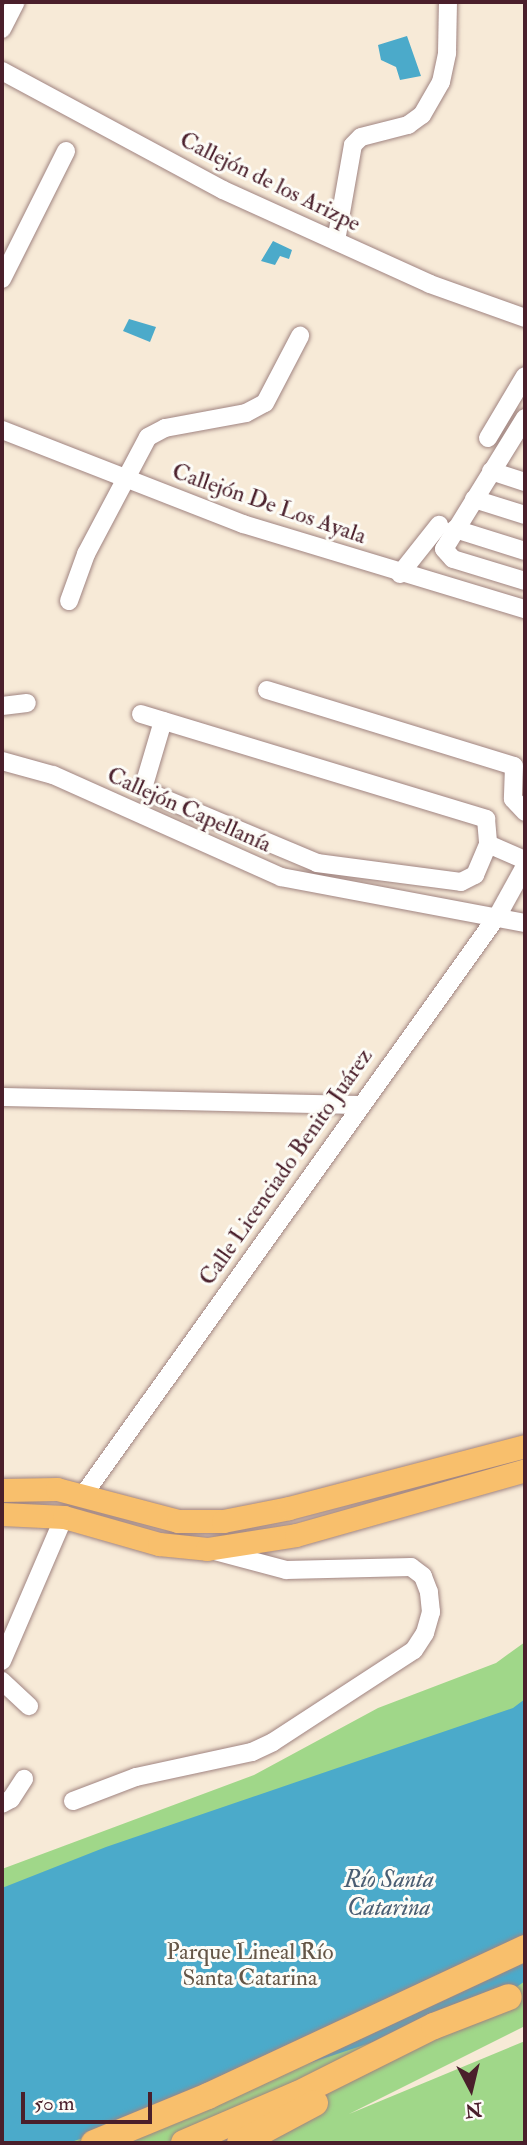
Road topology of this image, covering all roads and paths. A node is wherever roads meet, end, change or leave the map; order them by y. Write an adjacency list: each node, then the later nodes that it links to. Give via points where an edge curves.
1 (16, 2): 3 (street)
2 (448, 2): 6 (street, via 441,82 422,115 408,125 361,137 353,145)
3 (2, 29)
4 (2, 71): 6 (street, Callejón de los Arizpe, via 223,190)
5 (66, 151): 7 (street)
6 (336, 241): 8 (street, Callejón de los Arizpe, via 430,284)
7 (2, 279)
8 (525, 318)
9 (300, 336): 16 (street, via 265,403 246,414 156,432 148,437)
10 (525, 376): 13 (street)
11 (525, 418): 14 (street)
12 (2, 430): 16 (street, Callejón De Los Ayala)
13 (488, 438)
14 (518, 443): 15 (street)
15 (492, 471): 17 (street); 18 (street)
16 (124, 479): 22 (street, Callejón De Los Ayala, via 243,524); 24 (street, via 86,554)
17 (525, 482)
18 (474, 499): 19 (street); 20 (street)
19 (525, 514)
20 (447, 527): 21 (street); 22 (street); 23 (street, via 447,556)
21 (525, 551)
22 (400, 574): 25 (street, Callejón De Los Ayala)
23 (525, 581)
24 (69, 601)
25 (525, 609)
26 (267, 690): 32 (street, via 514,766 513,799)
27 (27, 703): 28 (street)
28 (2, 706)
29 (141, 714): 30 (street)
30 (163, 721): 33 (street, via 486,818); 33 (street, via 146,791 317,863 461,882 475,875)
31 (2, 761): 36 (street, Callejón Capellanía, via 52,775 281,877)
32 (525, 812)
33 (488, 844): 34 (street)
34 (525, 860)
35 (525, 866): 36 (street, Calle Licenciado Benito Juárez)
36 (498, 915): 37 (street, Callejón Capellanía); 39 (street, Calle Licenciado Benito Juárez)
37 (525, 923)
38 (2, 1097): 39 (street)
39 (360, 1105): 44 (street, Calle Licenciado Benito Juárez)
40 (525, 1440): 42 (street)
41 (525, 1446): 42 (main road)
42 (515, 1470): 44 (main road, via 223,1521 178,1521); 47 (main road, via 296,1535)
43 (2, 1490): 44 (main road)
44 (83, 1494)
45 (2, 1514): 46 (main road)
46 (64, 1517): 47 (main road, via 159,1544); 48 (street)
47 (207, 1549): 52 (street, via 286,1570 411,1567 423,1576 429,1592 431,1612 425,1633 414,1650 273,1742 252,1752 136,1777)
48 (2, 1661)
49 (2, 1681): 50 (street)
50 (29, 1706)
51 (24, 1779): 53 (street)
52 (73, 1801)
53 (2, 1804)
54 (525, 1948): 56 (highway, via 208,2096); 57 (highway)
55 (517, 1993): 58 (highway, via 434,2026 298,2094); 59 (highway)
56 (94, 2143)
57 (141, 2143)
58 (184, 2143)
59 (240, 2143)

